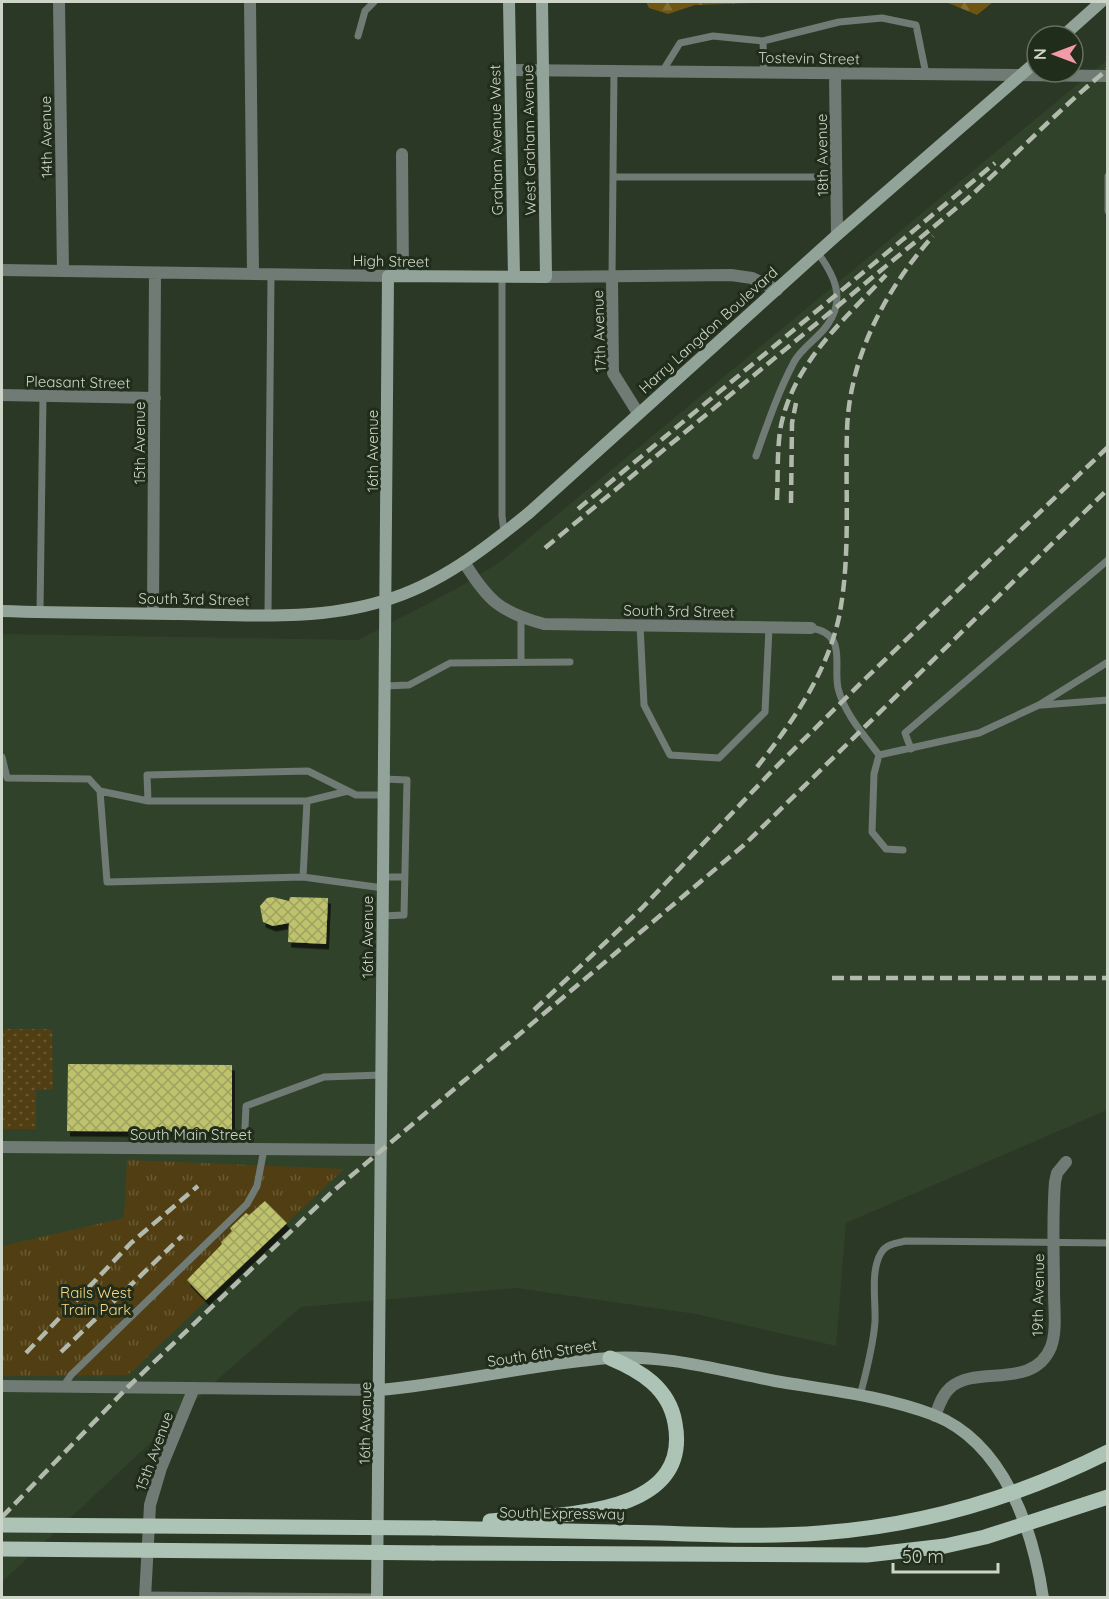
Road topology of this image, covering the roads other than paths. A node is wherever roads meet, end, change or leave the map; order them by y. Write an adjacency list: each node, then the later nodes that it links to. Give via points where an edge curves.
1 (59, 2): 27 (street, 14th Avenue)
2 (250, 2): 29 (street)
3 (374, 2): 8 (lane, via 364,10)
4 (509, 2): 10 (street, Graham Avenue West)
5 (542, 2): 11 (street, West Graham Avenue)
6 (1101, 2): 7 (street)
7 (1076, 24)
8 (358, 36)
9 (763, 41): 13 (lane, via 713,36 680,43); 14 (lane); 16 (lane, via 839,22 882,18 916,25)
10 (510, 70): 11 (street, Tostevin Street); 33 (street, Graham Avenue West)
11 (542, 70): 12 (street, Tostevin Street); 34 (street, West Graham Avenue)
12 (614, 71): 13 (street, Tostevin Street); 21 (lane)
13 (662, 72): 14 (street, Tostevin Street)
14 (764, 73): 15 (street, Tostevin Street)
15 (836, 74): 16 (street, Tostevin Street); 22 (street, 18th Avenue)
16 (926, 74): 17 (street, Tostevin Street)
17 (1023, 75): 18 (street, Tostevin Street); 24 (street, Harry Langdon Boulevard)
18 (1107, 76)
19 (402, 154): 32 (street)
20 (1107, 176): 23 (lane)
21 (613, 177): 22 (lane); 35 (lane)
22 (837, 177): 24 (street, 18th Avenue)
23 (1107, 211)
24 (837, 235): 25 (street, Harry Langdon Boulevard)
25 (818, 253): 36 (street, Harry Langdon Boulevard); 41 (lane, via 834,274 834,309 829,324 795,360)
26 (2, 270): 27 (street, High Street)
27 (63, 271): 28 (street, High Street)
28 (155, 273): 29 (street, High Street); 39 (street, 15th Avenue)
29 (253, 274): 30 (street, High Street)
30 (271, 275): 31 (street, High Street); 49 (lane)
31 (388, 276): 32 (street, High Street); 45 (street, 16th Avenue)
32 (403, 276): 33 (street, High Street)
33 (508, 277): 34 (street, High Street); 42 (lane, via 501,516)
34 (546, 277): 35 (street, High Street)
35 (612, 277): 36 (street, High Street, via 731,275 752,278); 40 (street, 17th Avenue, via 613,373)
36 (777, 290): 40 (street, Harry Langdon Boulevard)
37 (2, 396): 38 (street, Pleasant Street)
38 (43, 396): 39 (street, Pleasant Street); 47 (lane)
39 (155, 398): 48 (street, 15th Avenue)
40 (638, 413): 42 (street, Harry Langdon Boulevard)
41 (756, 456)
42 (505, 533): 44 (street, Harry Langdon Boulevard)
43 (1107, 560): 60 (lane, via 905,733)
44 (464, 562): 45 (street, Harry Langdon Boulevard); 50 (street, South 3rd Street, via 490,600)
45 (386, 601): 49 (street, South 3rd Street, via 349,610); 57 (street, 16th Avenue)
46 (2, 612): 47 (street, South 3rd Street)
47 (40, 612): 48 (street, South 3rd Street)
48 (153, 614): 49 (street, South 3rd Street)
49 (268, 615)
50 (520, 618): 51 (street, South 3rd Street, via 544,624); 54 (lane)
51 (640, 625): 52 (street, South 3rd Street); 52 (lane, via 645,705 670,755 718,758 765,712)
52 (769, 628): 53 (street, South 3rd Street)
53 (811, 628): 61 (lane, via 823,630 832,639 839,658 838,687 860,732)
54 (521, 662): 55 (lane); 57 (lane, via 450,663 409,686)
55 (570, 662)
56 (1107, 662): 59 (lane)
57 (385, 686): 63 (street, 16th Avenue)
58 (1107, 700): 59 (lane)
59 (1039, 705): 60 (lane, via 979,733)
60 (911, 748): 61 (lane)
61 (879, 755): 69 (lane, via 874,774 872,832 886,849)
62 (2, 758): 64 (lane, via 7,778 89,779)
63 (384, 779): 66 (street, 16th Avenue); 71 (lane, via 407,780)
64 (100, 791): 67 (lane); 70 (lane, via 107,882)
65 (348, 791): 66 (lane, via 356,795); 67 (lane, via 308,771 147,775); 68 (lane)
66 (383, 795): 72 (street, 16th Avenue)
67 (148, 801): 68 (lane)
68 (307, 801): 70 (lane)
69 (903, 850)
70 (303, 877): 72 (lane)
71 (405, 878): 72 (lane); 73 (lane, via 404,915)
72 (383, 883): 73 (street, 16th Avenue)
73 (382, 916): 74 (street, 16th Avenue)
74 (382, 1075): 76 (lane, via 324,1077 246,1106); 78 (street, 16th Avenue)
75 (2, 1147): 76 (street, South Main Street)
76 (244, 1149): 77 (street, South Main Street)
77 (264, 1149): 78 (street, South Main Street); 84 (lane, via 257,1186 247,1204)
78 (381, 1150): 86 (street, 16th Avenue)
79 (1066, 1162): 80 (street, 19th Avenue, via 1055,1182)
80 (1054, 1242): 81 (lane); 87 (lane, via 906,1241 882,1251 877,1265 871,1347); 88 (street, 19th Avenue, via 1050,1350 1033,1367 1018,1374 958,1382 945,1393)
81 (1107, 1243)
82 (610, 1358): 86 (street, South 6th Street); 87 (street, South 6th Street, via 672,1362); 94 (main road, via 637,1369 653,1382 672,1412 675,1449 668,1468 650,1491 612,1507)
83 (2, 1386): 84 (street, South 6th Street)
84 (63, 1387): 85 (street, South 6th Street)
85 (194, 1388): 86 (street, South 6th Street); 96 (street, 15th Avenue, via 150,1505)
86 (380, 1390): 97 (street, 16th Avenue)
87 (860, 1396): 88 (street, South 6th Street)
88 (935, 1416): 90 (street, South 6th Street, via 982,1448)
89 (1107, 1452): 90 (main road, South Expressway)
90 (1012, 1494): 93 (street, South 6th Street); 94 (main road, South Expressway, via 914,1520 822,1533 722,1535)
91 (1107, 1497): 93 (main road)
92 (2, 1525): 94 (main road, South Expressway, bridge)
93 (1026, 1525): 95 (main road, bridge, via 945,1546 844,1557); 98 (street)
94 (434, 1528)
95 (2, 1549)
96 (145, 1596): 97 (lane)
97 (377, 1597)
98 (1043, 1598)

